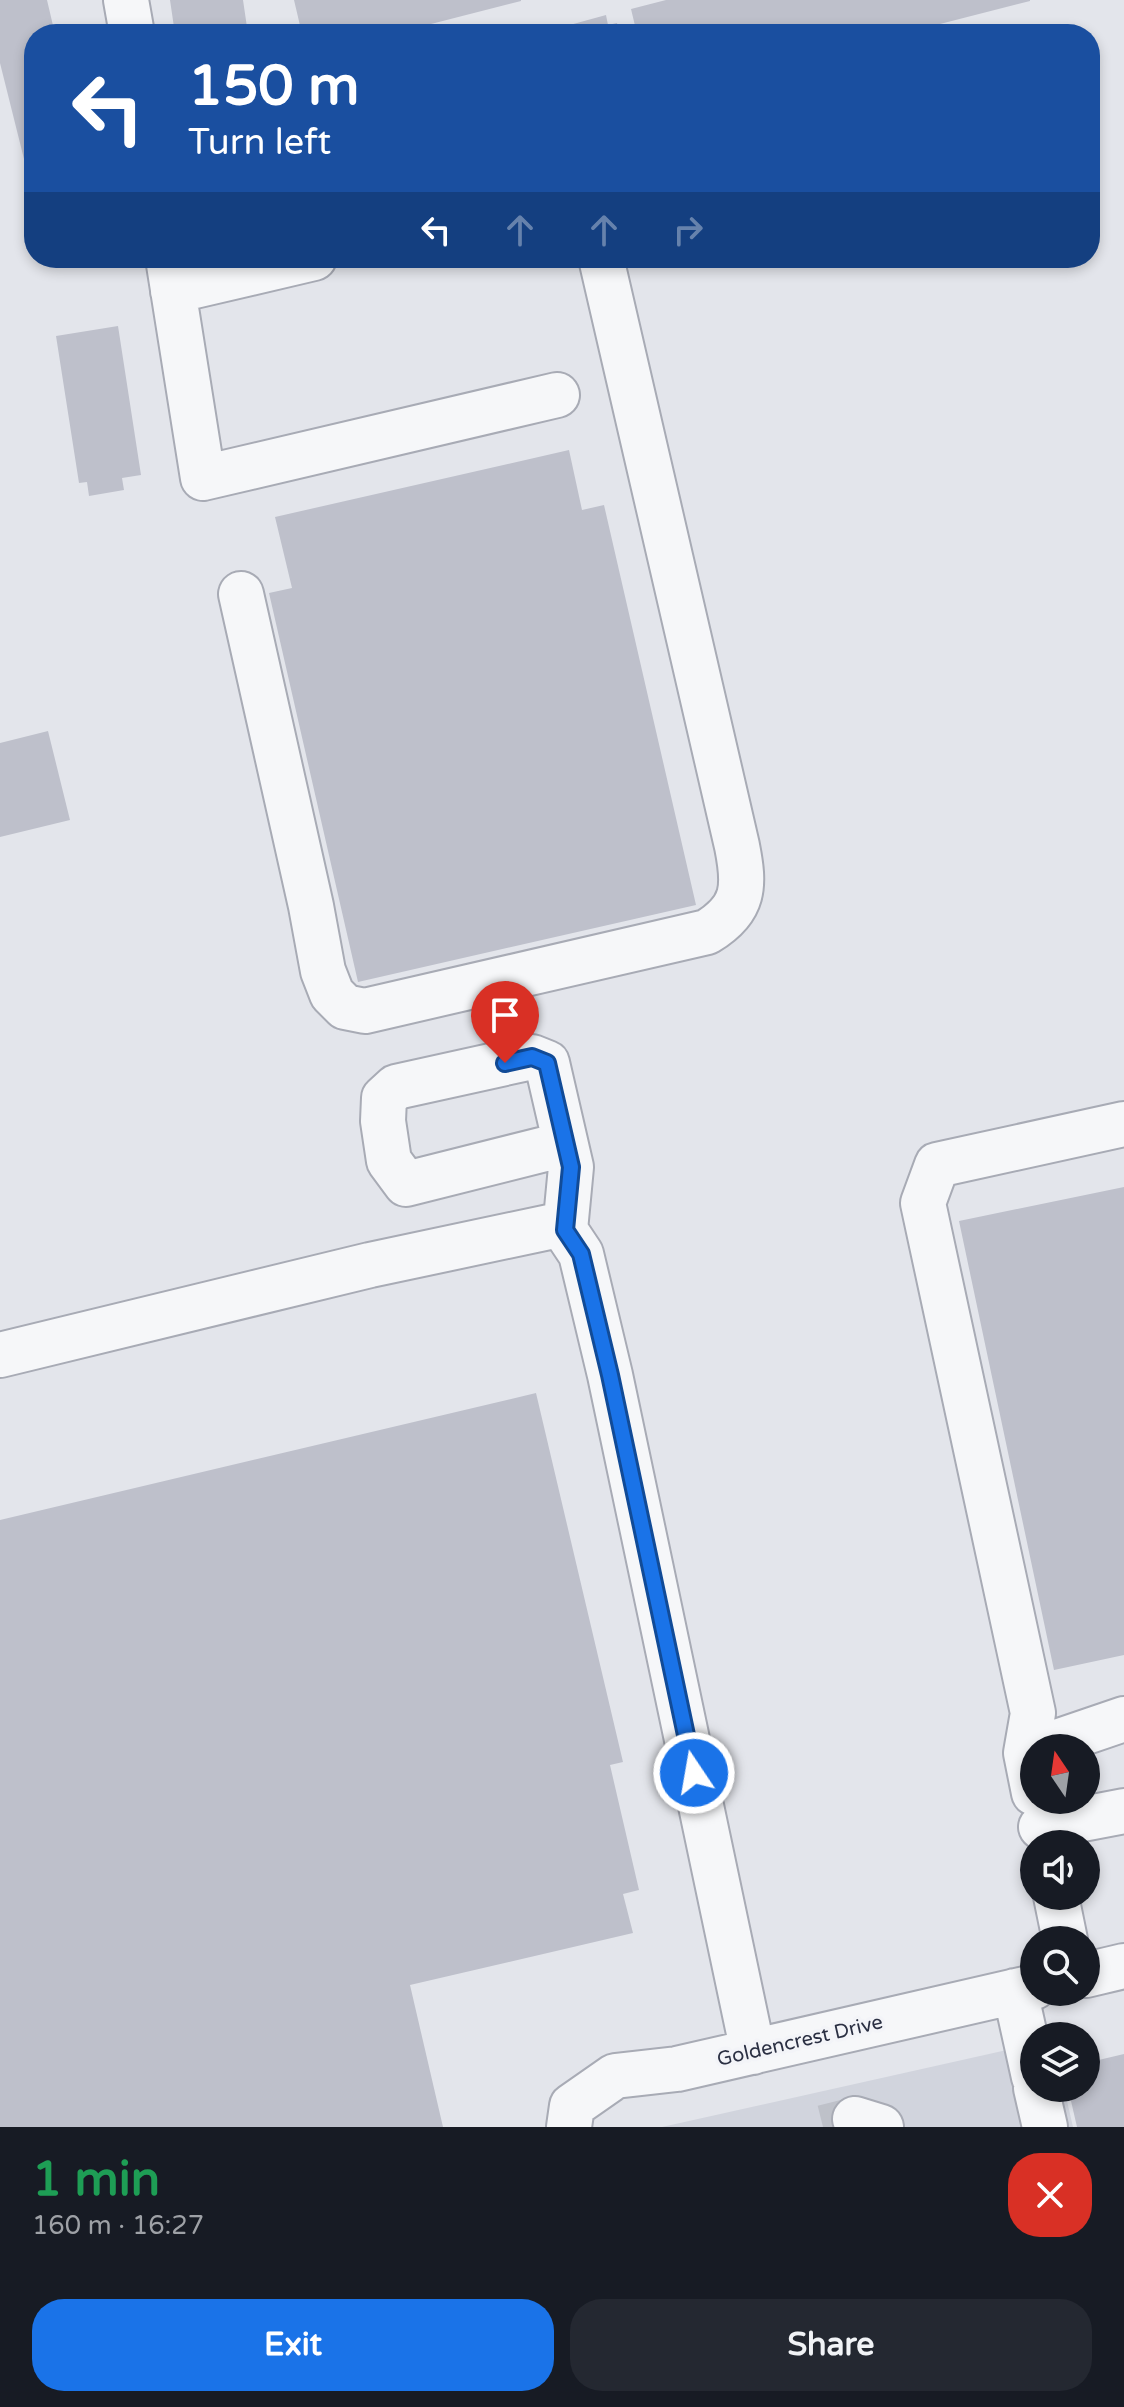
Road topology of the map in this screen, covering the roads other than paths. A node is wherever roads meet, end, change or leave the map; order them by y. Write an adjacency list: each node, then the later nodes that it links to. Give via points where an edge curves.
1 (126, 0): 2 (street)
2 (130, 24)
3 (230, 268): 5 (street)
4 (603, 268): 7 (street, via 743,874 740,899 727,920 707,932 365,1011 345,1007 332,994 323,971)
5 (171, 275): 6 (street, via 203,478)
6 (557, 395)
7 (241, 594)
8 (1124, 1124): 13 (street, via 937,1165 923,1203)
9 (565, 1144): 10 (street, via 571,1167)
10 (565, 1230): 11 (street, via 554,1226 370,1265); 20 (street, via 581,1254 610,1375)
11 (0, 1355)
12 (1124, 1719): 14 (street)
13 (1034, 1734)
14 (1100, 1738)
15 (1100, 1805): 16 (street)
16 (1124, 1811)
17 (1124, 1966): 18 (street)
18 (1100, 1972)
19 (1020, 1990): 20 (street, Goldencrest Drive)
20 (753, 2052): 22 (street, Goldencrest Drive, via 615,2076)
21 (1039, 2102): 23 (street)
22 (570, 2116)
23 (1045, 2127)

